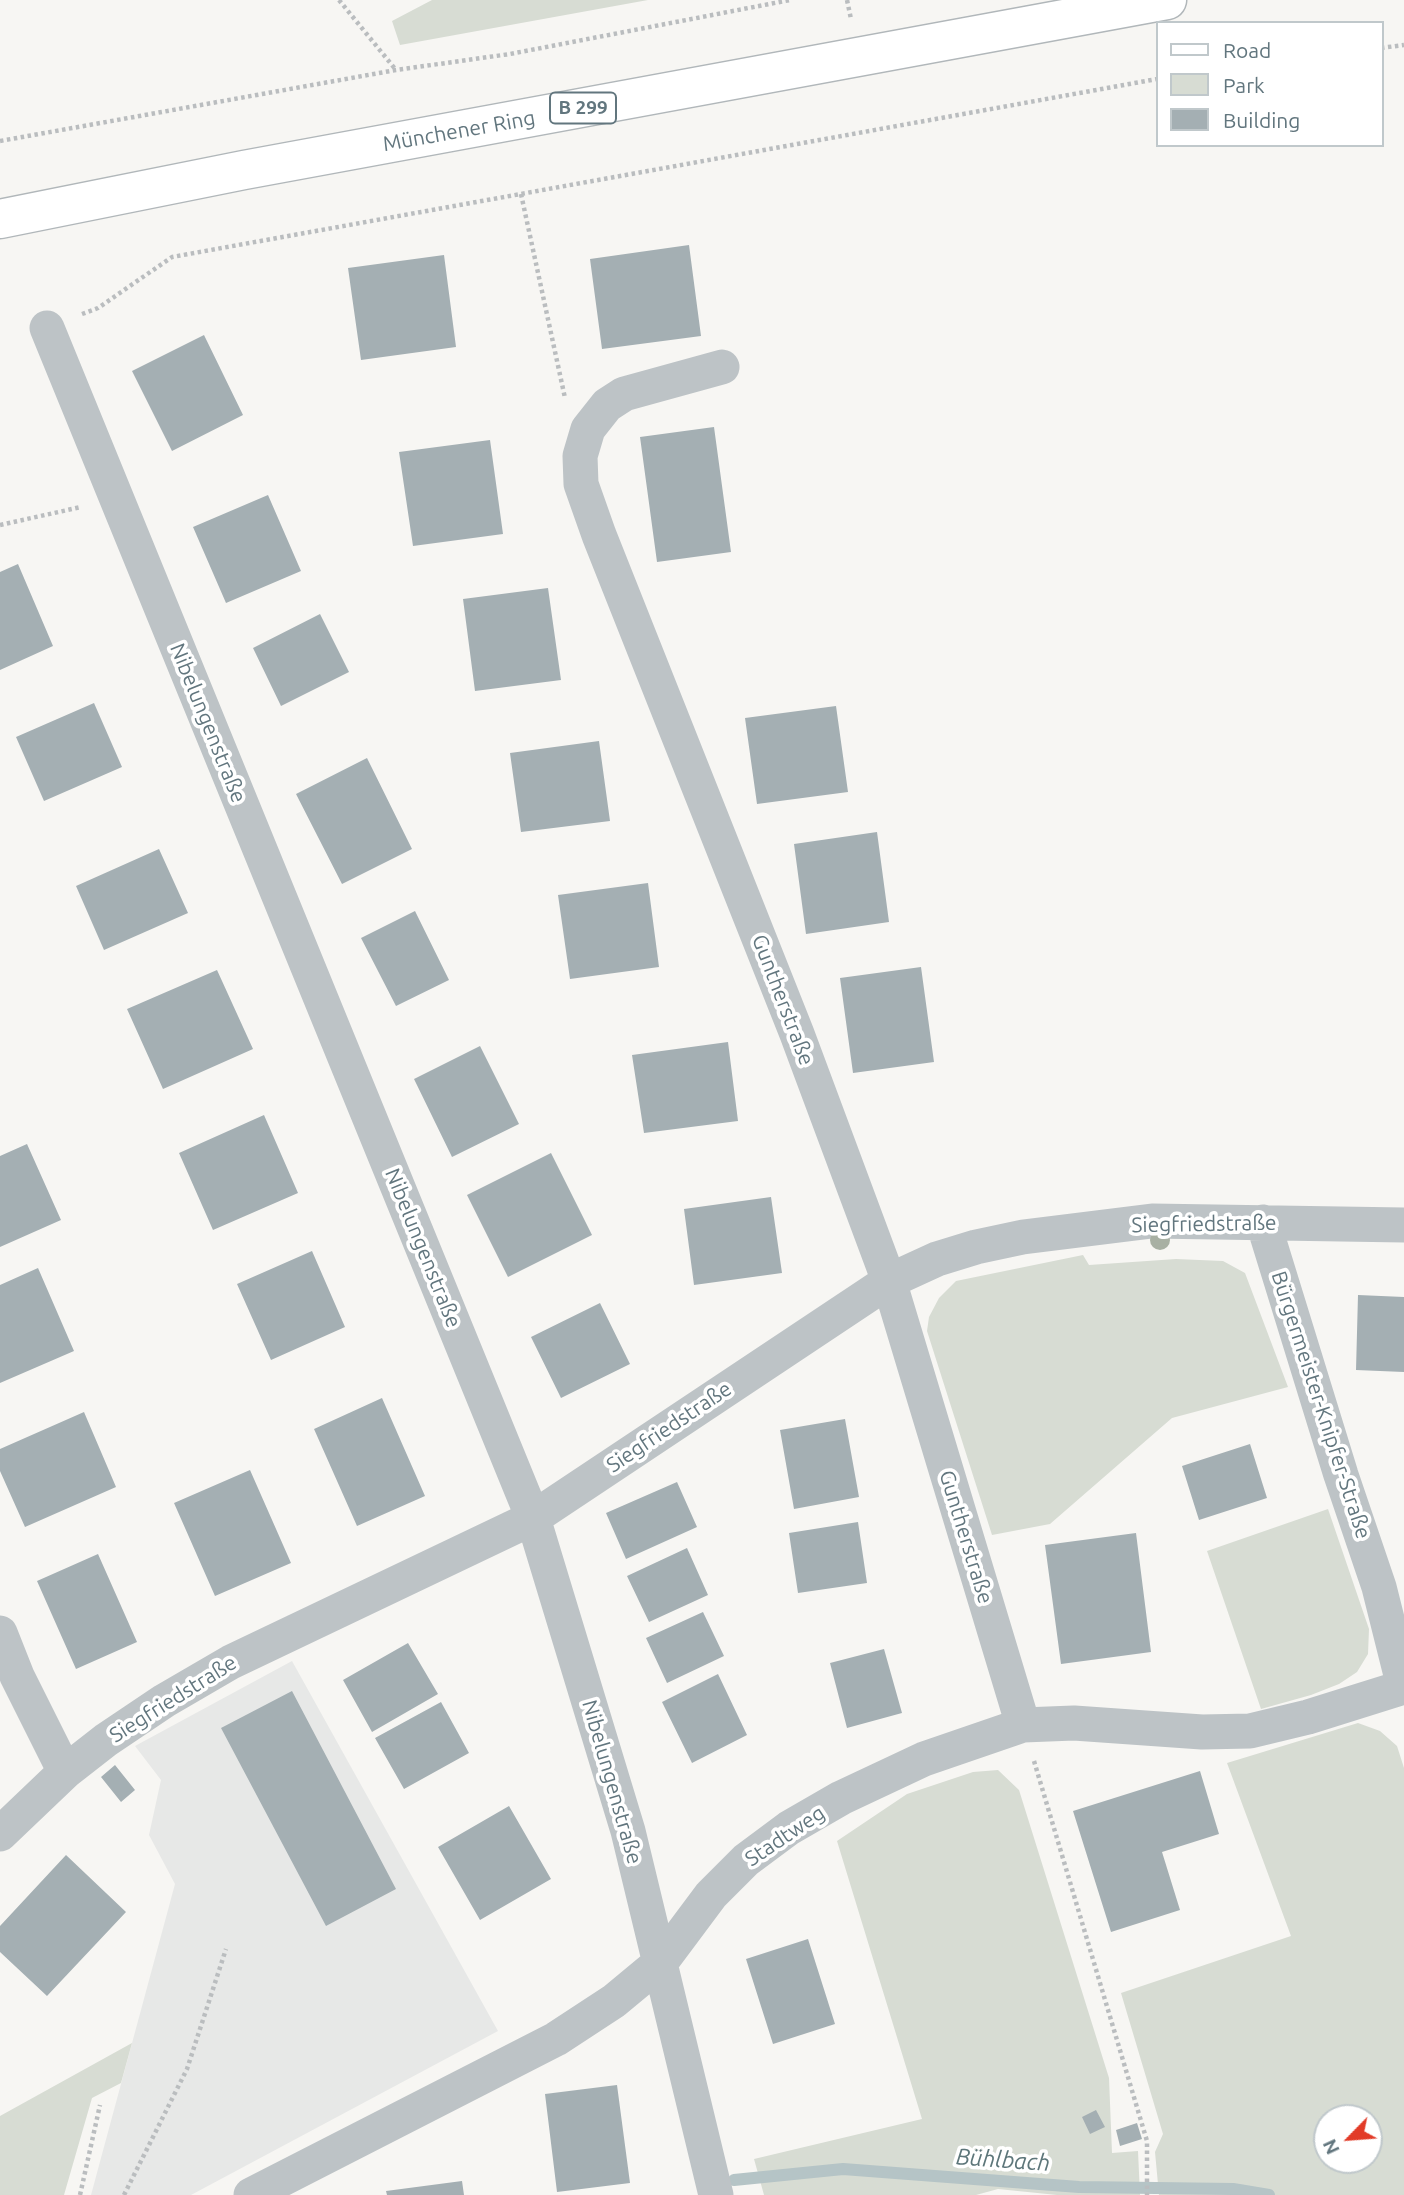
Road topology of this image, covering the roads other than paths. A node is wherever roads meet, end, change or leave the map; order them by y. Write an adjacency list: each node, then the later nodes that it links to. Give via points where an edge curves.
1 (1167, 0): 2 (main road, Münchener Ring / B 299)
2 (0, 219)
3 (47, 328): 8 (street, Nibelungenstraße)
4 (722, 367): 7 (street, Guntherstraße, via 624,394 607,405 588,429 580,456 581,484)
5 (1263, 1222): 6 (street, Siegfriedstraße); 7 (street, Siegfriedstraße, via 1152,1221 1023,1237 937,1259); 9 (street, Bürgermeister-Knipfer-Straße, via 1341,1475)
6 (1404, 1225)
7 (890, 1281): 8 (street, Siegfriedstraße); 12 (street, Guntherstraße)
8 (533, 1518): 13 (street, Siegfriedstraße, via 231,1662 164,1701); 15 (street, Nibelungenstraße, via 628,1831)
9 (1392, 1587): 11 (street, Bürgermeister-Knipfer-Straße)
10 (0, 1633): 13 (street)
11 (1404, 1686): 12 (street, Stadtweg, via 1250,1731)
12 (1023, 1725): 15 (street, Stadtweg, via 924,1759 789,1828 746,1860 711,1895)
13 (65, 1772): 14 (street, Siegfriedstraße)
14 (0, 1834)
15 (661, 1962): 16 (street, Stadtweg, via 614,2001 556,2039); 17 (street, Nibelungenstraße)
16 (251, 2195)
17 (716, 2195)

